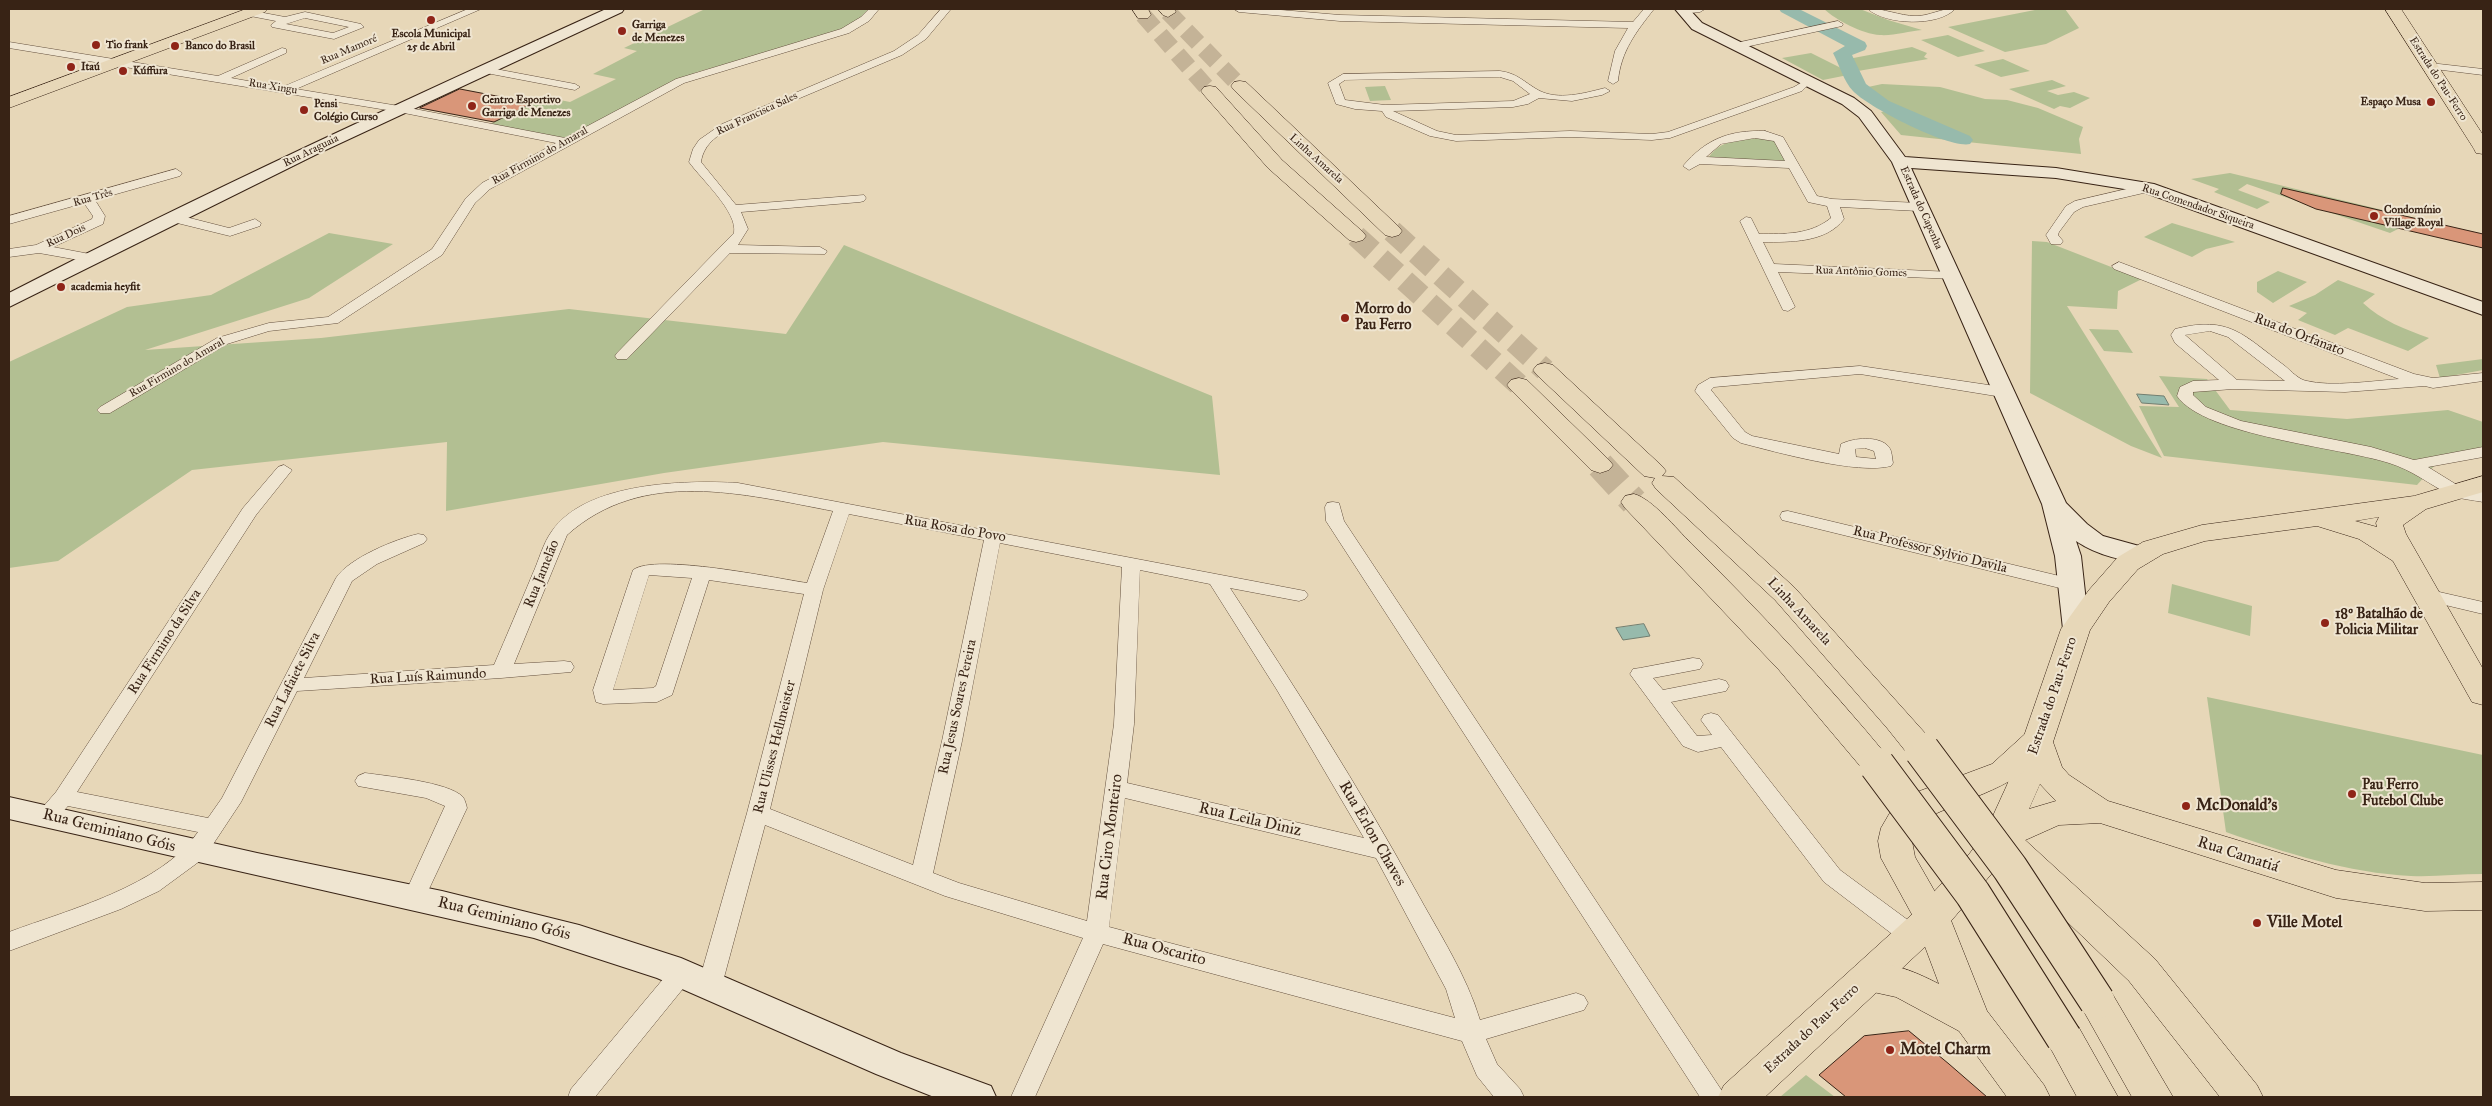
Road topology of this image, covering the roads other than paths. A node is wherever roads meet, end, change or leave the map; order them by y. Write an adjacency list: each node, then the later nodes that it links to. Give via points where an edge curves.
1 (476, 9): 28 (street, Rua Mamoré)
2 (617, 9): 21 (street, Rua Araguaia)
3 (874, 9): 35 (street, Rua Firmino do Amaral, via 856,25 832,35 685,78)
4 (946, 9): 45 (street, Rua Francisca Sales, via 922,37 904,49 732,123 708,138 696,154 696,162)
5 (1239, 9): 15 (street, via 1340,18)
6 (1650, 9): 15 (street)
7 (1700, 9): 11 (street)
8 (1873, 9): 9 (street, via 1899,17 1920,18)
9 (1950, 9)
10 (2393, 9): 20 (main road, Estrada do Pau-Ferro)
11 (1683, 10): 17 (street, Estrada do Capenha, via 1697,26)
12 (254, 11): 13 (street); 19 (main road)
13 (286, 20): 13 (street, via 305,15 359,27 334,36 276,25)
14 (1838, 24): 17 (street)
15 (1634, 25): 24 (street, via 1614,65)
16 (9, 45): 19 (street, Rua Xingu)
17 (1736, 46): 25 (street, Estrada do Capenha)
18 (282, 51): 23 (street)
19 (117, 62): 23 (street, Rua Xingu); 32 (main road)
20 (2430, 66): 22 (street); 36 (main road, Estrada do Pau-Ferro)
21 (484, 70): 27 (street); 34 (street, Rua Araguaia)
22 (2483, 72)
23 (220, 79): 28 (street, Rua Xingu)
24 (1613, 81)
25 (1808, 83): 33 (street, via 1660,136 1443,137 1390,115); 37 (street, Estrada do Capenha, via 1848,101 1865,114)
26 (1240, 86): 50 (main road, Linha Amarela)
27 (575, 88)
28 (286, 89): 34 (street, Rua Xingu)
29 (1210, 91): 51 (main road, via 1275,164)
30 (1605, 91): 31 (street, via 1573,97)
31 (1538, 94): 33 (street, via 1514,104); 33 (street, via 1507,74 1343,77 1332,83 1340,102)
32 (9, 103)
33 (1385, 108)
34 (399, 109): 35 (street, Rua Xingu); 46 (street, Rua Araguaia)
35 (566, 142): 73 (street, Rua Firmino do Amaral, via 486,186 470,201 437,252 333,320 274,327 222,341)
36 (2483, 147)
37 (1900, 162): 40 (street, Rua Comendador Siqueira, via 2061,173); 44 (street, Estrada do Capenha)
38 (1794, 165): 38 (street, via 1780,139 1764,134 1720,140 1708,146 1694,163); 43 (street, via 1812,199)
39 (176, 173): 42 (street, Rua Três)
40 (2148, 188): 53 (street, via 2070,209 2053,232); 64 (street, Rua Comendador Siqueira)
41 (860, 198): 45 (street)
42 (88, 199): 47 (street, Rua Três); 54 (street, Rua Dois, via 99,216 98,220)
43 (1832, 203): 44 (street); 52 (street, via 1838,219 1829,228 1792,238)
44 (1919, 207): 61 (street, Estrada do Capenha)
45 (732, 209): 55 (street, Rua Francisca Sales, via 742,226)
46 (174, 218): 49 (street, via 230,232); 58 (street, Rua Araguaia)
47 (9, 220)
48 (1746, 221): 52 (street)
49 (255, 223)
50 (1392, 231)
51 (1356, 236)
52 (1756, 238): 60 (street)
53 (2056, 241)
54 (39, 249): 57 (street, Rua Dois); 58 (street)
55 (727, 249): 56 (street); 65 (street, Rua Francisca Sales)
56 (820, 251)
57 (9, 252)
58 (90, 258): 62 (street, Rua Araguaia)
59 (2119, 266): 68 (street, Rua do Orfanato)
60 (1770, 268): 61 (street, Rua Antônio Gomes); 63 (street)
61 (1952, 276): 72 (street, Estrada do Capenha)
62 (9, 301)
63 (1788, 307)
64 (2483, 309)
65 (622, 356)
66 (1545, 370): 143 (main road, Linha Amarela, bridge, via 1785,594 1898,720 2010,868 2097,1001)
67 (2483, 377): 68 (street, Rua do Orfanato)
68 (2422, 382): 71 (street)
69 (2233, 384): 71 (street); 71 (street, via 2180,340 2180,332 2211,327 2233,334); 77 (street, via 2193,386 2185,390 2185,396 2201,410 2237,425 2371,452)
70 (1519, 385): 76 (main road)
71 (2303, 387)
72 (2002, 392): 75 (street, via 1860,370 1705,385 1703,391 1739,435 1758,442); 85 (street, Estrada do Capenha)
73 (105, 410)
74 (2483, 452): 77 (street)
75 (1848, 460)
76 (1600, 465)
77 (2412, 465): 80 (street)
78 (284, 470): 115 (street, Rua Firmino da Silva, via 249,512)
79 (2483, 484): 80 (main road, Estrada do Pau-Ferro)
80 (2457, 492): 81 (street); 84 (main road, Estrada do Pau-Ferro)
81 (2483, 497)
82 (611, 500): 87 (street, Rua Rosa do Povo, via 678,487 707,486 738,488); 105 (street, Rua Jamelão, via 572,521 559,533)
83 (1634, 502): 142 (main road, bridge, via 1733,601 1818,693 1877,765 1973,894)
84 (2418, 503): 89 (main road, Estrada do Pau-Ferro); 93 (main road, via 2389,523)
85 (2054, 504): 92 (street, Estrada do Capenha, via 2076,530 2092,542); 97 (street, Estrada do Capenha)
86 (1333, 507): 139 (street, via 1335,520)
87 (842, 509): 90 (street, Rua Rosa do Povo); 98 (street, Rua Ulisses Hellmeister)
88 (1788, 516): 97 (street, Rua Professor Sylvio Davila)
89 (2304, 520): 92 (main road, Estrada do Pau-Ferro, via 2202,533 2173,540); 93 (main road, via 2344,525 2369,533)
90 (993, 536): 94 (street, Rua Rosa do Povo); 123 (street, Rua Jesus Soares Pereira)
91 (418, 539): 106 (street, Rua Lafaiete Silva, via 376,557 345,578)
92 (2141, 554): 102 (main road, Estrada do Pau-Ferro, via 2112,580)
93 (2403, 555): 100 (main road)
94 (1131, 562): 96 (street, Rua Rosa do Povo); 114 (street, Rua Ciro Monteiro, via 1124,724)
95 (702, 573): 95 (street, via 652,569 639,574 603,697 657,694 665,690); 98 (street)
96 (1215, 578): 99 (street, Rua Rosa do Povo); 122 (street, Rua Erlon Chaves, via 1286,687)
97 (2072, 585): 102 (street, Estrada do Capenha)
98 (814, 590): 118 (street, Rua Ulisses Hellmeister)
99 (1299, 595)
100 (2426, 595): 101 (street); 108 (main road)
101 (2483, 608)
102 (2076, 629): 112 (main road, Estrada do Pau-Ferro)
103 (1693, 664): 109 (street, via 1640,674)
104 (564, 667): 105 (street, Rua Luís Raimundo)
105 (501, 672): 106 (street, Rua Luís Raimundo)
106 (291, 685): 119 (street, Rua Lafaiete Silva)
107 (1719, 686): 109 (street)
108 (2483, 695)
109 (1657, 698): 111 (street, via 1694,744)
110 (1711, 720): 111 (street)
111 (1726, 739): 126 (street, via 1832,876)
112 (2038, 741): 117 (main road, via 2051,777 2074,797); 120 (main road, Estrada do Pau-Ferro); 126 (main road, via 2003,772 1929,801 1908,813 1898,828 1898,858)
113 (366, 781): 125 (street, via 426,792 455,802 456,808)
114 (1116, 788): 122 (street, Rua Leila Diniz); 127 (street, Rua Ciro Monteiro)
115 (55, 806): 116 (street, Rua Geminiano Góis); 119 (street); 121 (street, Rua Geminiano Góis)
116 (9, 808)
117 (2100, 811): 120 (main road, Rua Camatiá, via 2075,808 2061,811 2038,817); 124 (main road, Rua Camatiá, via 2336,884 2425,897)
118 (758, 813): 123 (street, Rua Oscarito); 130 (street, Rua Ulisses Hellmeister)
119 (214, 827): 121 (street, Rua Lafaiete Silva)
120 (2000, 837): 126 (main road, Estrada do Pau-Ferro, via 1982,862); 144 (main road, via 2142,970)
121 (184, 849): 125 (street, Rua Geminiano Góis); 128 (street, Rua Lafaiete Silva, via 151,885 113,903)
122 (1383, 852): 133 (street, Rua Erlon Chaves, via 1457,987 1466,1007)
123 (921, 877): 127 (street, Rua Oscarito, via 953,890)
124 (2483, 896)
125 (414, 898): 130 (street, Rua Geminiano Góis, via 553,929)
126 (1922, 927): 129 (main road, Estrada do Pau-Ferro); 132 (main road)
127 (1097, 932): 133 (street, Rua Oscarito); 137 (street, Rua Ciro Monteiro)
128 (9, 942)
129 (1868, 978): 132 (main road, via 1916,990); 140 (main road, Estrada do Pau-Ferro)
130 (696, 979): 134 (street, Rua Geminiano Góis); 135 (street)
131 (1576, 1003): 133 (street)
132 (1972, 1020): 141 (main road)
133 (1471, 1033): 138 (street, Rua Erlon Chaves, via 1486,1067)
134 (943, 1092): 136 (street, Rua Geminiano Góis)
135 (580, 1097)
136 (978, 1097)
137 (1023, 1097)
138 (1511, 1097)
139 (1714, 1097)
140 (1738, 1097)
141 (2030, 1097)
142 (2098, 1097)
143 (2152, 1097)
144 (2243, 1097)

